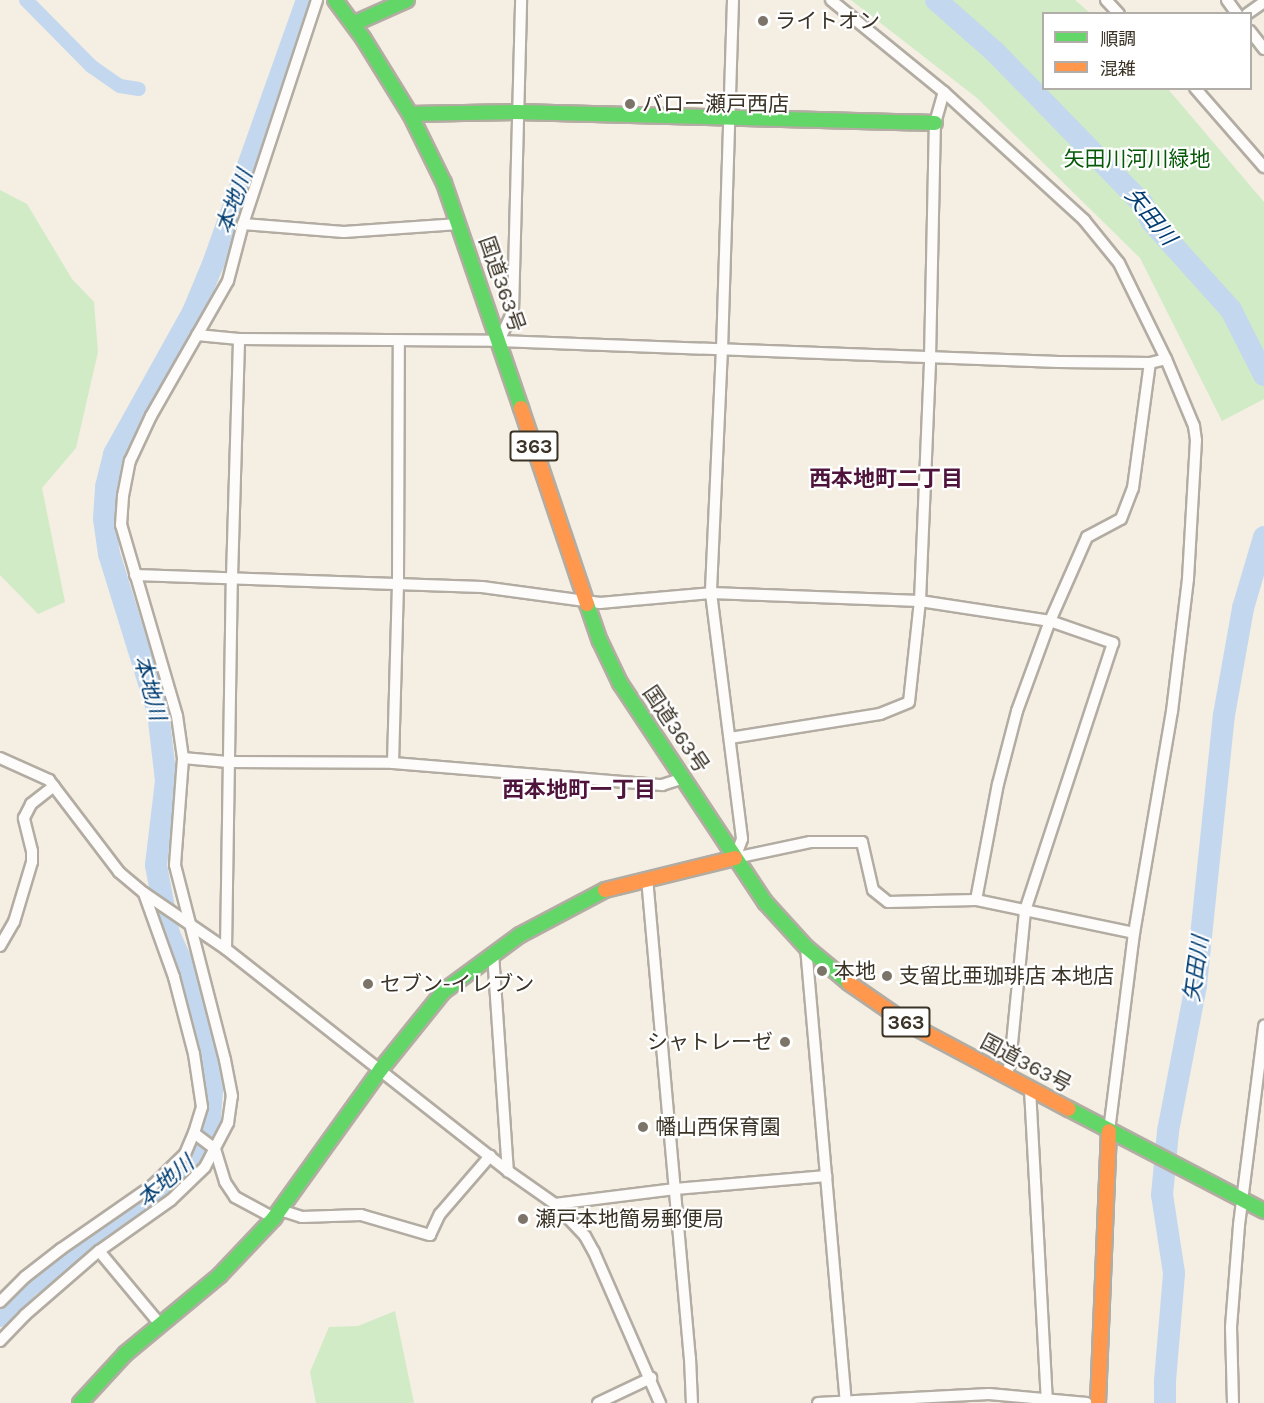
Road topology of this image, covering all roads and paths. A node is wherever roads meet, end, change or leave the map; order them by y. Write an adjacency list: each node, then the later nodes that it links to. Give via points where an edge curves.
1 (317, 0): 21 (street)
2 (335, 0): 11 (main road, 363)
3 (407, 0): 11 (main road)
4 (521, 0): 16 (street)
5 (733, 0): 18 (street)
6 (831, 0): 15 (street)
7 (1106, 0): 9 (street)
8 (1264, 2): 10 (street)
9 (1117, 12)
10 (1250, 12)
11 (352, 24): 17 (main road, 国道363号 / 363)
12 (1252, 32): 13 (street)
13 (1264, 49)
14 (1197, 90): 20 (street)
15 (944, 92): 19 (street); 29 (street, via 1084,220 1119,262)
16 (517, 112): 17 (main road); 18 (main road); 26 (street, via 513,311)
17 (410, 114): 22 (main road, 国道363号 / 363)
18 (728, 118): 19 (main road); 27 (street)
19 (935, 123): 28 (street)
20 (1264, 167)
21 (243, 224): 22 (street, via 344,232); 23 (street, via 228,281)
22 (459, 224): 26 (main road, 国道363号 / 363)
23 (197, 335): 24 (street); 31 (street, via 130,461 121,525)
24 (239, 339): 25 (street); 32 (street)
25 (399, 341): 26 (street); 33 (street)
26 (499, 341): 27 (street); 36 (main road, 国道363号 / 363)
27 (722, 348): 28 (street); 34 (street)
28 (930, 358): 30 (street); 35 (street)
29 (1166, 359): 30 (street); 51 (street, via 1196,440 1188,579 1172,711)
30 (1150, 363): 37 (street, via 1133,488 1121,519 1087,537)
31 (135, 575): 32 (street); 40 (street, via 177,716)
32 (232, 578): 33 (street); 41 (street)
33 (399, 583): 36 (street, via 482,587); 42 (street)
34 (711, 593): 35 (street); 36 (street); 38 (street)
35 (920, 601): 37 (street); 38 (street, via 909,702 880,714)
36 (587, 602): 43 (main road, 国道363号 / 363, via 620,683)
37 (1050, 621): 48 (street, via 1017,711 998,784); 49 (street, via 1113,643)
38 (730, 738): 45 (street, via 742,839)
39 (0, 758): 44 (street, via 49,780)
40 (183, 758): 41 (street); 50 (street, via 175,865)
41 (228, 762): 42 (street); 54 (street)
42 (393, 763): 43 (street, via 662,785)
43 (684, 778): 45 (main road, 国道363号 / 363)
44 (54, 786): 47 (street, via 119,872); 52 (street, via 31,804 24,818 32,862 14,922)
45 (735, 858): 46 (main road); 48 (street, via 810,842 862,842 873,890 888,902); 53 (main road, 国道363号 / 363, via 765,902)
46 (647, 878): 55 (main road, via 602,891); 66 (street)
47 (144, 893): 50 (street); 60 (street, via 174,977 194,1054 202,1107)
48 (976, 900): 49 (street)
49 (1025, 911): 51 (street); 58 (street)
50 (192, 926): 54 (street); 62 (street, via 232,1096 228,1123)
51 (1134, 933): 61 (street)
52 (0, 946)
53 (806, 947): 58 (main road, 国道363号 / 363, via 863,994 907,1023); 65 (street)
54 (226, 949): 57 (street)
55 (493, 953): 57 (main road, via 444,991); 64 (street)
56 (1264, 1026): 67 (street)
57 (381, 1069): 63 (street); 70 (main road)
58 (1006, 1076): 59 (main road, 国道363号 / 363)
59 (1030, 1089): 61 (main road, 国道363号 / 363); 77 (street)
60 (194, 1133): 62 (street); 72 (street, via 185,1154 153,1185 61,1249)
61 (1113, 1133): 67 (main road, 国道363号 / 363); 85 (main road)
62 (215, 1149): 70 (street, via 225,1182 235,1197); 71 (street, via 205,1167 171,1200)
63 (490, 1156): 64 (street); 70 (street, via 440,1214 430,1236 361,1215)
64 (508, 1171): 68 (street)
65 (826, 1176): 66 (street); 78 (street)
66 (675, 1189): 68 (street); 82 (street)
67 (1240, 1198): 69 (main road, 国道363号 / 363); 86 (street, via 1231,1327)
68 (555, 1204): 75 (street, via 585,1236 594,1252)
69 (1264, 1212)
70 (277, 1214): 73 (main road, via 220,1275)
71 (99, 1251): 73 (street); 74 (street)
72 (0, 1302)
73 (159, 1323): 79 (main road, via 124,1354)
74 (0, 1341)
75 (651, 1378): 80 (street); 81 (street)
76 (989, 1398): 77 (street); 78 (street)
77 (1047, 1399): 84 (street)
78 (846, 1402): 83 (street)
79 (80, 1403)
80 (598, 1403)
81 (660, 1403)
82 (692, 1403)
83 (818, 1403)
84 (1088, 1403)
85 (1098, 1403)
86 (1233, 1403)

